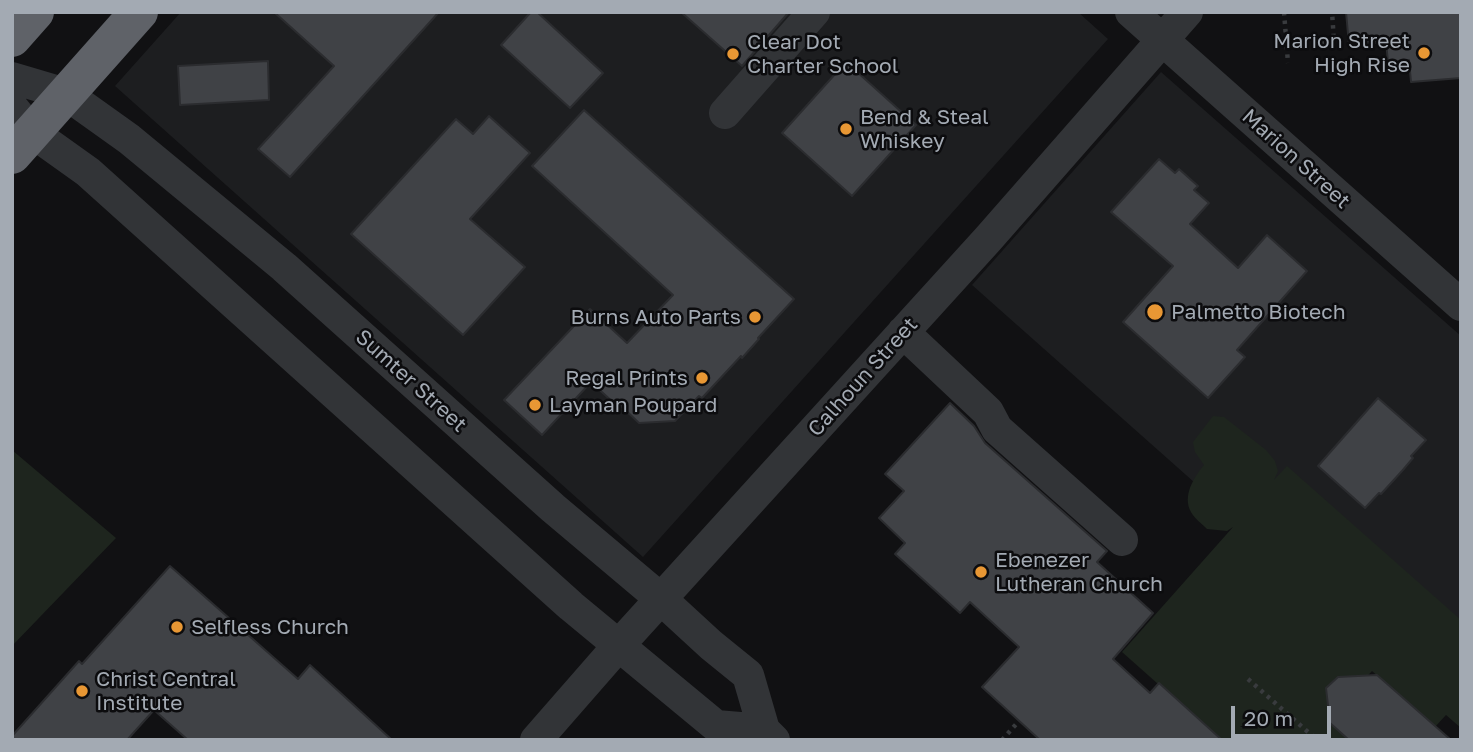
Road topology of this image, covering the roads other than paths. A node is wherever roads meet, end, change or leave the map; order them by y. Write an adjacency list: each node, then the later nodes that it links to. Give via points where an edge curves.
1 (35, 12): 6 (highway)
2 (139, 12): 9 (highway)
3 (814, 12): 10 (street)
4 (1131, 12): 7 (street, Marion Street)
5 (1187, 12): 7 (street, Calhoun Street)
6 (12, 38)
7 (1162, 40): 12 (street, Marion Street); 13 (street, Calhoun Street)
8 (12, 78): 9 (street, Sumter Street)
9 (66, 94): 11 (highway); 15 (street, Sumter Street, via 129,139 284,267)
10 (725, 113)
11 (19, 131): 16 (street, Sumter Street, via 88,172)
12 (1461, 305)
13 (903, 332): 14 (street, via 988,412 997,429); 15 (street, Calhoun Street)
14 (1122, 541)
15 (661, 599): 16 (street, Calhoun Street); 17 (street, Sumter Street, via 748,675)
16 (619, 645): 17 (street, Sumter Street, via 716,726); 18 (street, Calhoun Street)
17 (769, 735)
18 (536, 740)

